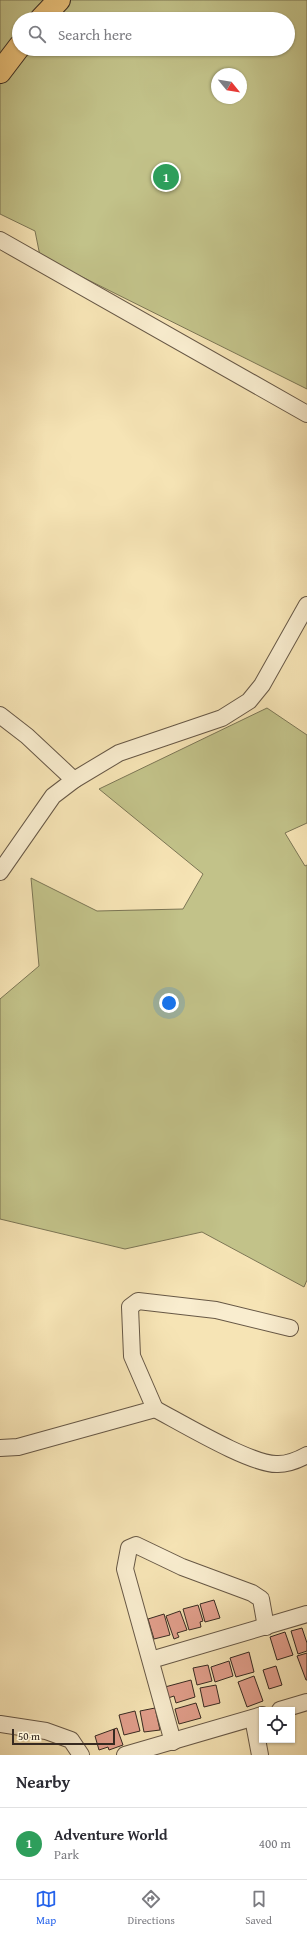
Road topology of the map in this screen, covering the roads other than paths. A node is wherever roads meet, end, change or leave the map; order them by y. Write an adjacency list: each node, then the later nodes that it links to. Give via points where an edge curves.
1 (59, 0): 2 (main road)
2 (48, 12)
3 (12, 56): 4 (main road)
4 (0, 72)
5 (0, 240): 6 (street)
6 (307, 414)
7 (307, 605): 9 (street, via 262,686 249,701 222,718 119,753)
8 (0, 715): 9 (street)
9 (74, 780): 10 (street, via 53,796)
10 (0, 872)
11 (290, 1328): 12 (street, via 216,1310 138,1301 130,1307 132,1356)
12 (155, 1409): 13 (street, via 18,1447); 14 (street, via 244,1455 276,1464 294,1462)
13 (0, 1448)
14 (307, 1455)
15 (307, 1614): 16 (street)
16 (266, 1627): 17 (street); 17 (street, via 261,1599 252,1593 182,1567 136,1545 129,1548 126,1569)
17 (151, 1660): 22 (street)
18 (307, 1702): 19 (street)
19 (290, 1707)
20 (258, 1717): 22 (street); 25 (street)
21 (0, 1724): 23 (street, via 46,1731 70,1740)
22 (173, 1742): 24 (street)
23 (81, 1755)
24 (126, 1755)
25 (260, 1755)

